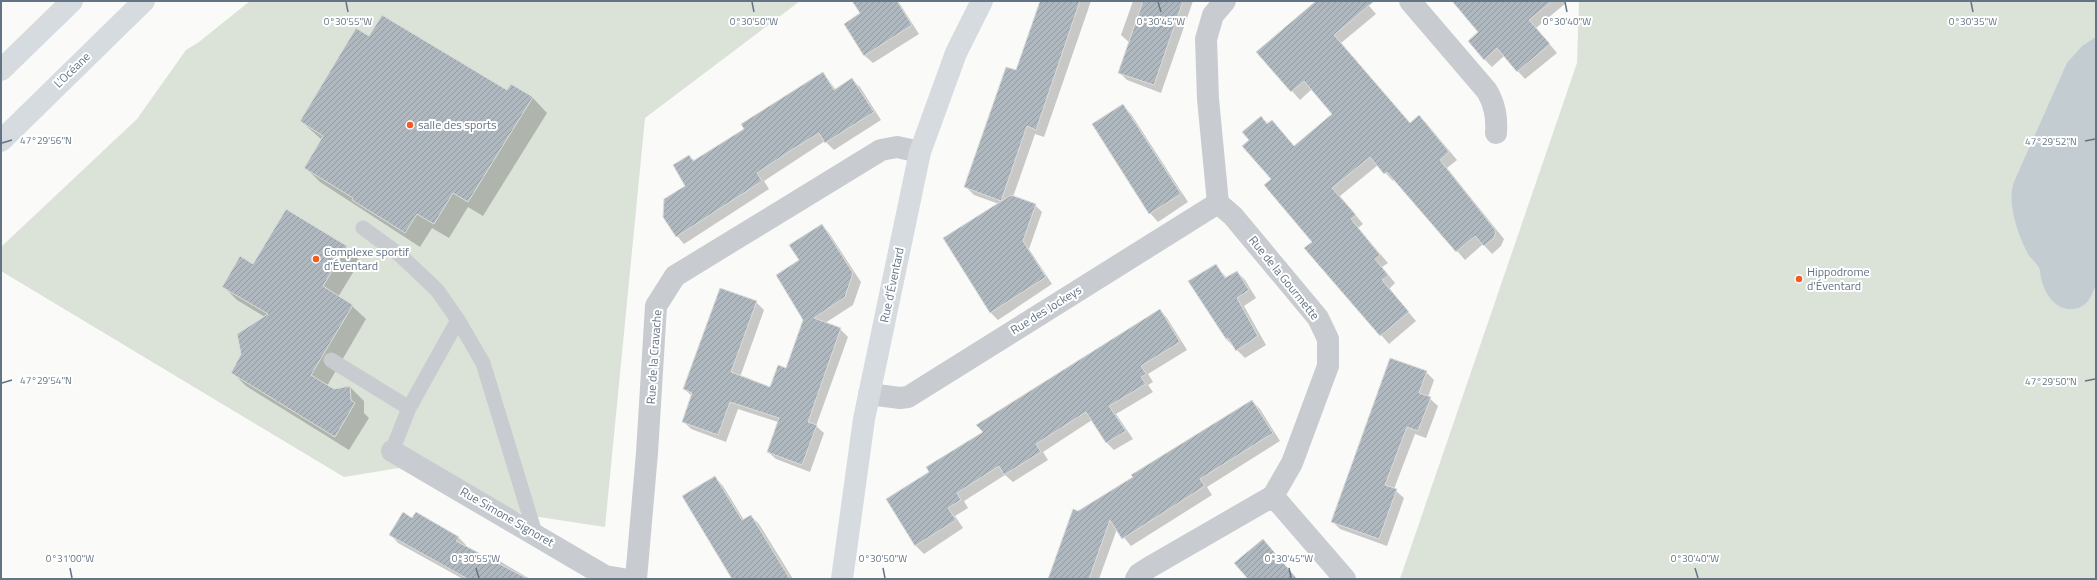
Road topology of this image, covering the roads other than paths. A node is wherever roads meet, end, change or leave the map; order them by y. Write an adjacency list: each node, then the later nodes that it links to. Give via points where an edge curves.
1 (72, 1): 6 (main road)
2 (144, 1): 8 (main road, L’Océane)
3 (982, 1): 9 (main road, Rue d'Éventard, via 956,53)
4 (1226, 1): 10 (street, via 1213,15 1206,39 1208,99)
5 (1410, 1): 7 (street, via 1487,91 1497,118)
6 (1, 70)
7 (1496, 133)
8 (1, 141)
9 (920, 152): 14 (main road, Rue d'Éventard); 20 (street, Rue de la Cravache, via 897,147 881,150 675,276 656,306)
10 (1218, 203): 14 (street, Rue des Jockeys, via 908,397); 17 (street, Rue de la Gourmette, via 1233,216 1318,318 1328,339 1328,366 1292,463)
11 (363, 228): 12 (lane, via 400,255 432,285)
12 (458, 320): 15 (lane); 18 (lane, via 483,363)
13 (331, 360): 15 (lane)
14 (869, 394): 21 (main road, Rue d'Éventard)
15 (409, 408): 16 (lane)
16 (392, 451): 18 (street, Rue Simone Signoret)
17 (1273, 496): 22 (street, via 1150,567); 23 (street)
18 (535, 533): 19 (street, Rue Simone Signoret, via 605,576)
19 (623, 579)
20 (636, 579)
21 (842, 579)
22 (1136, 579)
23 (1345, 579)

